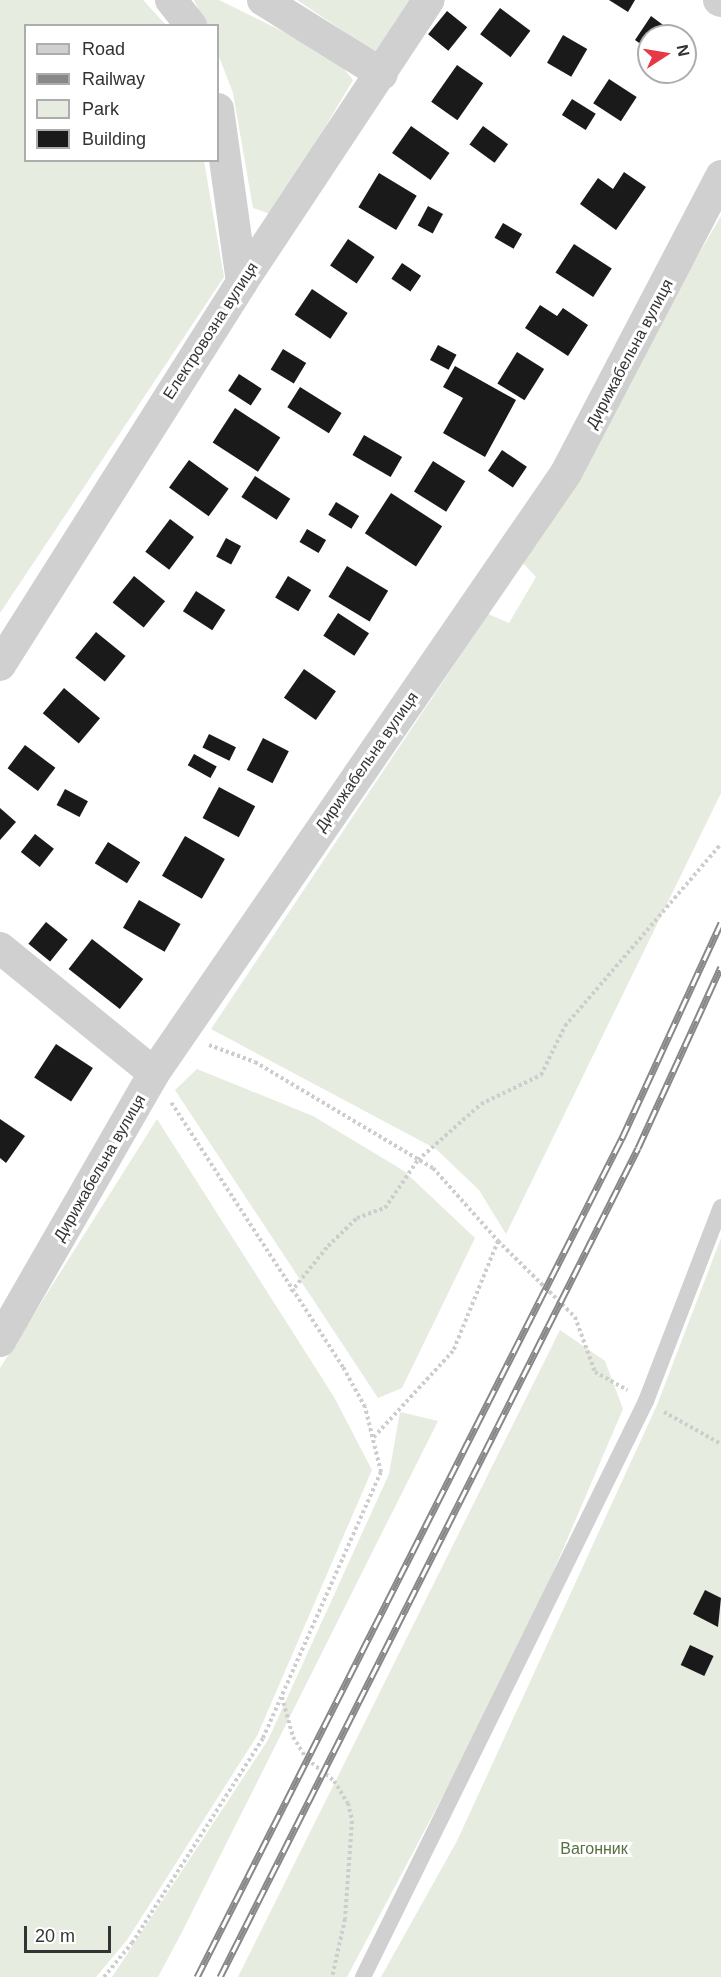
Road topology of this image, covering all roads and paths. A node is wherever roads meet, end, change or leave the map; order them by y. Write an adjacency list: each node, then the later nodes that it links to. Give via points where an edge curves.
1 (171, 0): 4 (street)
2 (263, 0): 5 (street)
3 (429, 0): 5 (street, Електровозна вулиця)
4 (189, 24)
5 (382, 74): 8 (street, Електровозна вулиця)
6 (219, 116): 8 (street)
7 (721, 176): 12 (street, Дирижабельна вулиця, via 566,473)
8 (242, 282): 9 (street, Електровозна вулиця)
9 (0, 665)
10 (721, 844): 14 (path, via 565,1026 541,1075 481,1104)
11 (0, 948): 13 (street)
12 (180, 1034): 13 (street, Дирижабельна вулиця); 14 (path, via 255,1062)
13 (154, 1073): 17 (path); 18 (street, Дирижабельна вулиця)
14 (418, 1160): 16 (path, via 433,1168); 17 (path, via 385,1208 357,1218)
15 (721, 1207): 19 (lane)
16 (498, 1241): 19 (path, via 574,1317 595,1372); 20 (path, via 453,1350)
17 (291, 1292): 20 (path, via 344,1367 365,1407)
18 (0, 1341)
19 (646, 1401): 21 (path); 25 (lane)
20 (373, 1438): 22 (path, via 381,1472)
21 (721, 1444)
22 (281, 1695): 23 (path, via 257,1748 132,1943); 24 (path, via 293,1737 307,1759 333,1781 348,1803 352,1821 346,1909)
23 (104, 1977)
24 (332, 1977)
25 (363, 1977)

